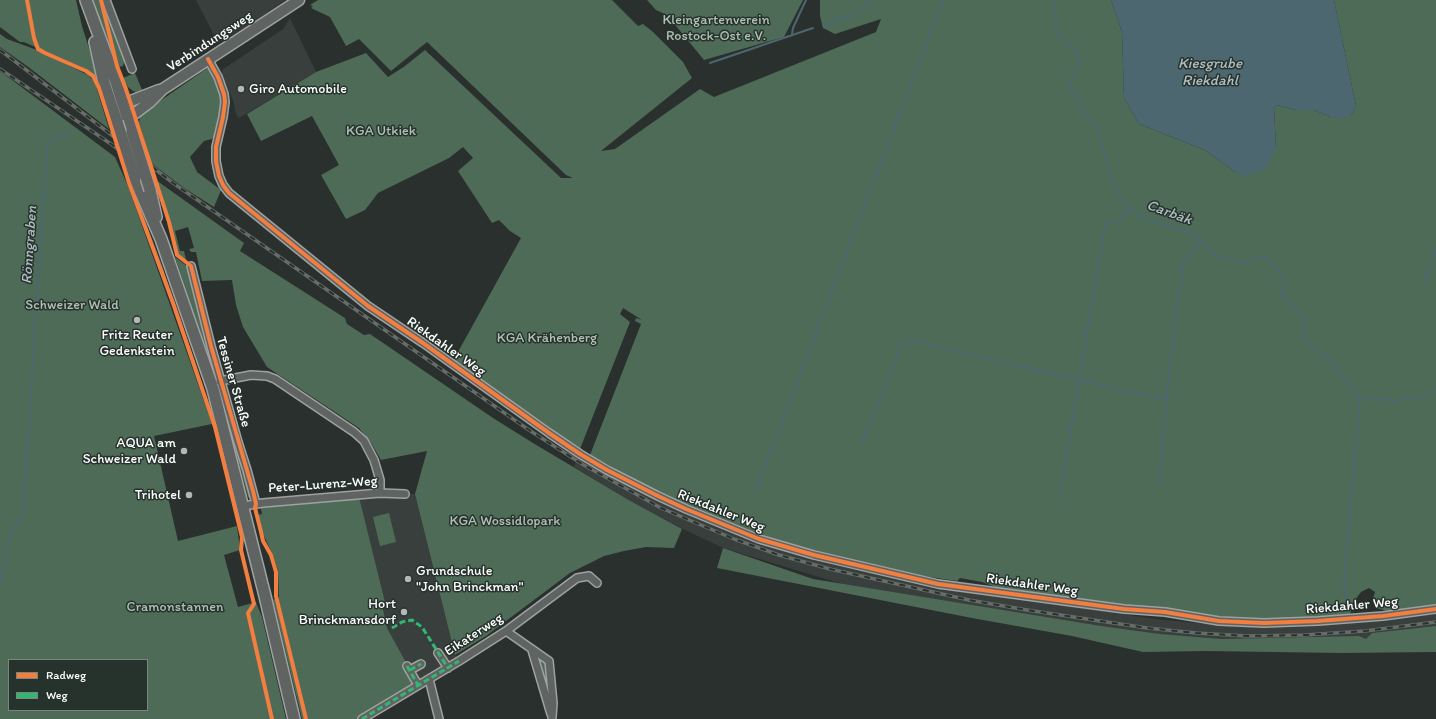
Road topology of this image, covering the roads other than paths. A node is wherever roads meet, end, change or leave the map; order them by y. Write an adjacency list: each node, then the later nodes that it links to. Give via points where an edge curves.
1 (85, 0): 7 (main road, Tessiner Straße); 8 (main road, Tessiner Straße)
2 (106, 0): 5 (street)
3 (296, 1): 4 (main road, Verbindungsweg)
4 (208, 59): 6 (main road, Verbindungsweg); 19 (street, Riekdahler Weg, via 224,94 216,161 219,176 229,193 368,306 549,433 607,470 679,506 759,539 814,555 938,584 1003,593 1252,623 1318,621)
5 (132, 69)
6 (163, 89): 7 (main road, Verbindungsweg); 9 (main road, Verbindungsweg, via 134,114)
7 (123, 104): 8 (main road); 9 (main road, Tessiner Straße)
8 (112, 108): 10 (main road, Tessiner Straße)
9 (127, 116): 10 (main road); 11 (main road, Tessiner Straße, bridge, via 150,190)
10 (116, 121): 11 (main road, Tessiner Straße, bridge, via 135,179)
11 (161, 239): 17 (main road, Tessiner Straße, via 213,389)
12 (191, 266): 13 (street, Tessiner Straße)
13 (220, 381): 14 (street, via 251,375 268,376 354,432 364,441 374,460 380,480); 16 (street, Tessiner Straße)
14 (380, 493): 15 (street, Peter-Lurenz-Weg); 16 (street, Peter-Lurenz-Weg)
15 (406, 494)
16 (256, 504): 17 (street, Peter-Lurenz-Weg)
17 (242, 506): 28 (main road, Tessiner Straße)
18 (597, 583): 20 (street, Eikaterweg, via 589,576 577,578)
19 (1436, 610)
20 (506, 631): 21 (street); 24 (street, Eikaterweg)
21 (532, 650): 27 (street); 27 (street, via 549,661)
22 (438, 653): 24 (street)
23 (421, 664): 26 (street, via 408,668)
24 (448, 668): 25 (street, Eikaterweg)
25 (430, 679): 26 (street, Eikaterweg); 30 (street)
26 (418, 685): 29 (street, Eikaterweg)
27 (552, 718)
28 (294, 719)
29 (362, 719)
30 (440, 719)

